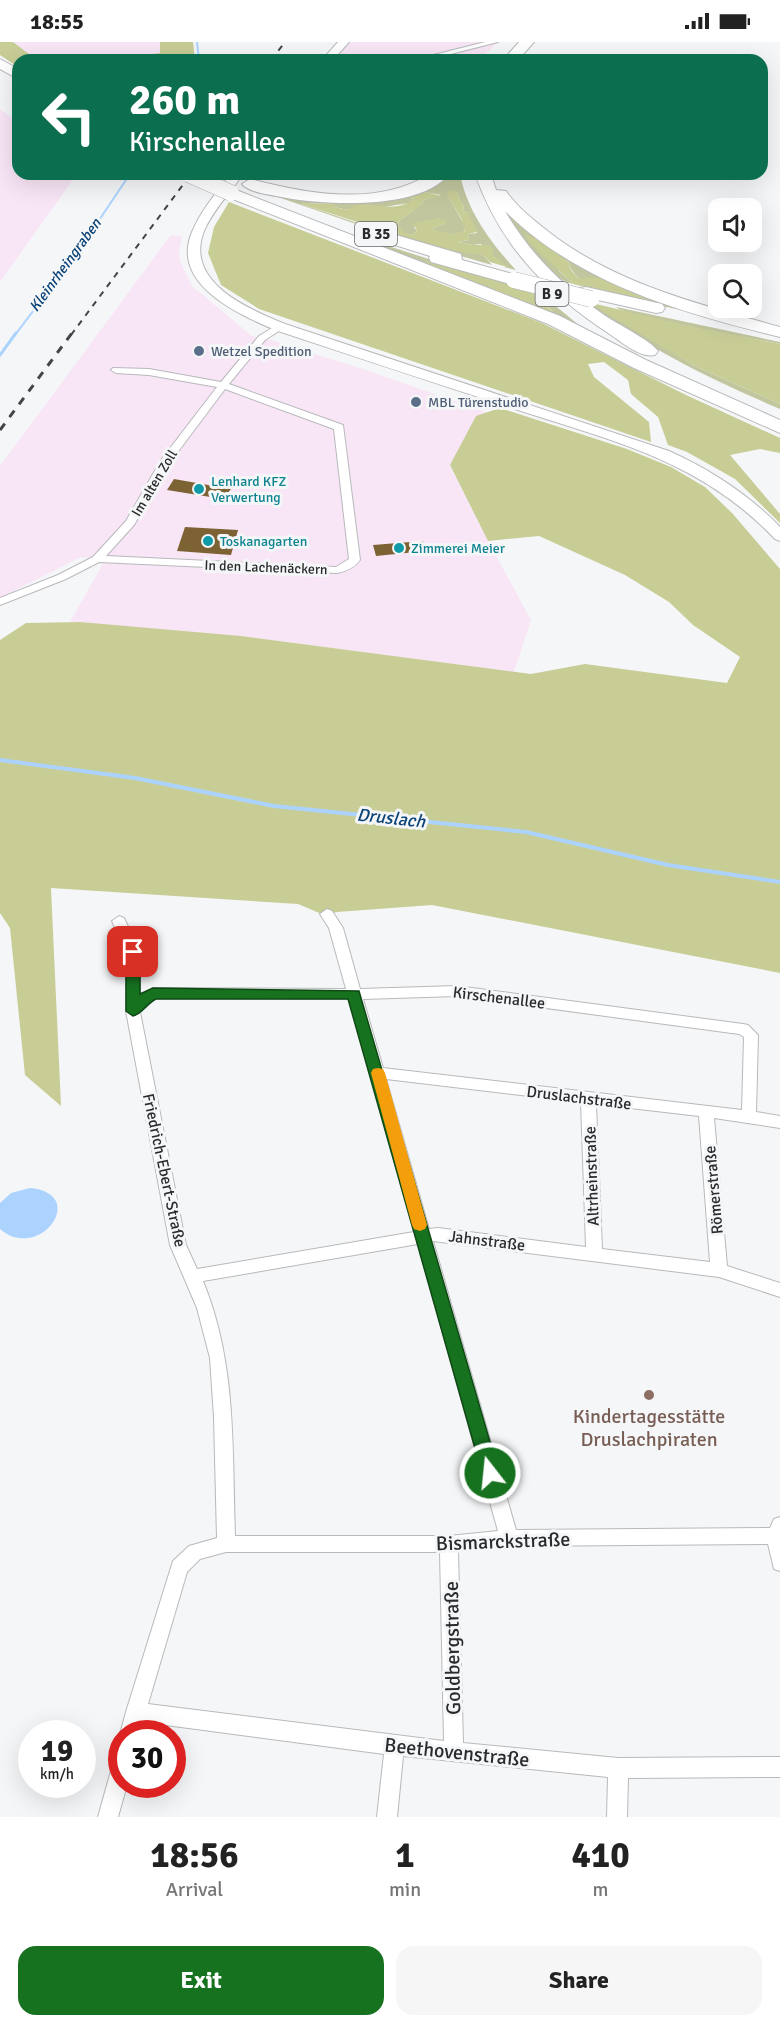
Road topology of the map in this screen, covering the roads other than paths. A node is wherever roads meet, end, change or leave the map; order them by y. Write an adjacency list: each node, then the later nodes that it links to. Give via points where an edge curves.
1 (344, 42): 5 (main road)
2 (495, 42): 6 (street)
3 (514, 42): 7 (highway)
4 (527, 42): 8 (highway)
5 (333, 54)
6 (444, 54)
7 (503, 54)
8 (516, 54)
9 (215, 180): 15 (highway, bridge)
10 (217, 180): 15 (highway, bridge)
11 (432, 180): 15 (highway, via 398,192 334,200)
12 (470, 180): 21 (highway, B 9, via 484,215 532,277 619,345)
13 (485, 180): 23 (highway, B 9, via 498,215 529,257 570,297 636,344)
14 (494, 180): 18 (highway, via 510,207 578,259 689,307)
15 (237, 185): 16 (highway, B 35, bridge, via 363,230); 17 (main road, via 198,232 195,261 199,273 217,294); 21 (highway, via 554,320)
16 (588, 296): 18 (highway); 19 (highway)
17 (280, 327): 22 (street, Im alten Zoll, via 262,338); 25 (main road, via 664,454 719,482)
18 (780, 333)
19 (780, 340)
20 (116, 370): 22 (street, In den Lachenäckern)
21 (675, 378): 24 (highway, B 9)
22 (223, 385): 26 (street, Im alten Zoll, via 162,465 130,524); 26 (street, In den Lachenäckern, via 339,428 355,560 338,570)
23 (776, 414)
24 (780, 427)
25 (780, 536)
26 (96, 559): 27 (street, Im alten Zoll)
27 (0, 602)
28 (327, 914): 30 (street, via 336,928)
29 (119, 921): 31 (street, Friedrich-Ebert-Straße, via 133,952)
30 (354, 994): 31 (street, Kirschenallee, via 153,993); 32 (street); 35 (street, Kirschenallee, via 457,991 743,1029 751,1035)
31 (133, 1011): 40 (street, Friedrich-Ebert-Straße, via 178,1245)
32 (378, 1073): 33 (street, Druslachstraße); 37 (street)
33 (588, 1099): 34 (street, Druslachstraße); 38 (street, Altrheinstraße)
34 (706, 1111): 35 (street, Druslachstraße); 39 (street, Römerstraße)
35 (749, 1116): 36 (street, Druslachstraße)
36 (780, 1122)
37 (423, 1236): 38 (street, Jahnstraße, via 438,1234); 40 (street, Jahnstraße); 43 (street)
38 (594, 1253): 39 (street, Jahnstraße)
39 (719, 1270): 41 (street, Jahnstraße)
40 (193, 1276): 44 (street, Friedrich-Ebert-Straße, via 210,1323 220,1373)
41 (780, 1290)
42 (778, 1532): 43 (street, Bismarckstraße); 46 (street)
43 (509, 1538): 45 (street, Bismarckstraße)
44 (226, 1544): 45 (street, Bismarckstraße); 47 (street, via 195,1552 179,1567)
45 (449, 1544): 50 (street, Goldbergstraße)
46 (780, 1563)
47 (136, 1712): 48 (street); 49 (street, Beethovenstraße)
48 (134, 1720)
49 (394, 1746): 50 (street, Beethovenstraße); 55 (street)
50 (454, 1752): 52 (street, Beethovenstraße)
51 (780, 1767): 52 (street, Beethovenstraße)
52 (618, 1768): 56 (street)
53 (113, 1798): 54 (street)
54 (108, 1817)
55 (387, 1817)
56 (617, 1817)

